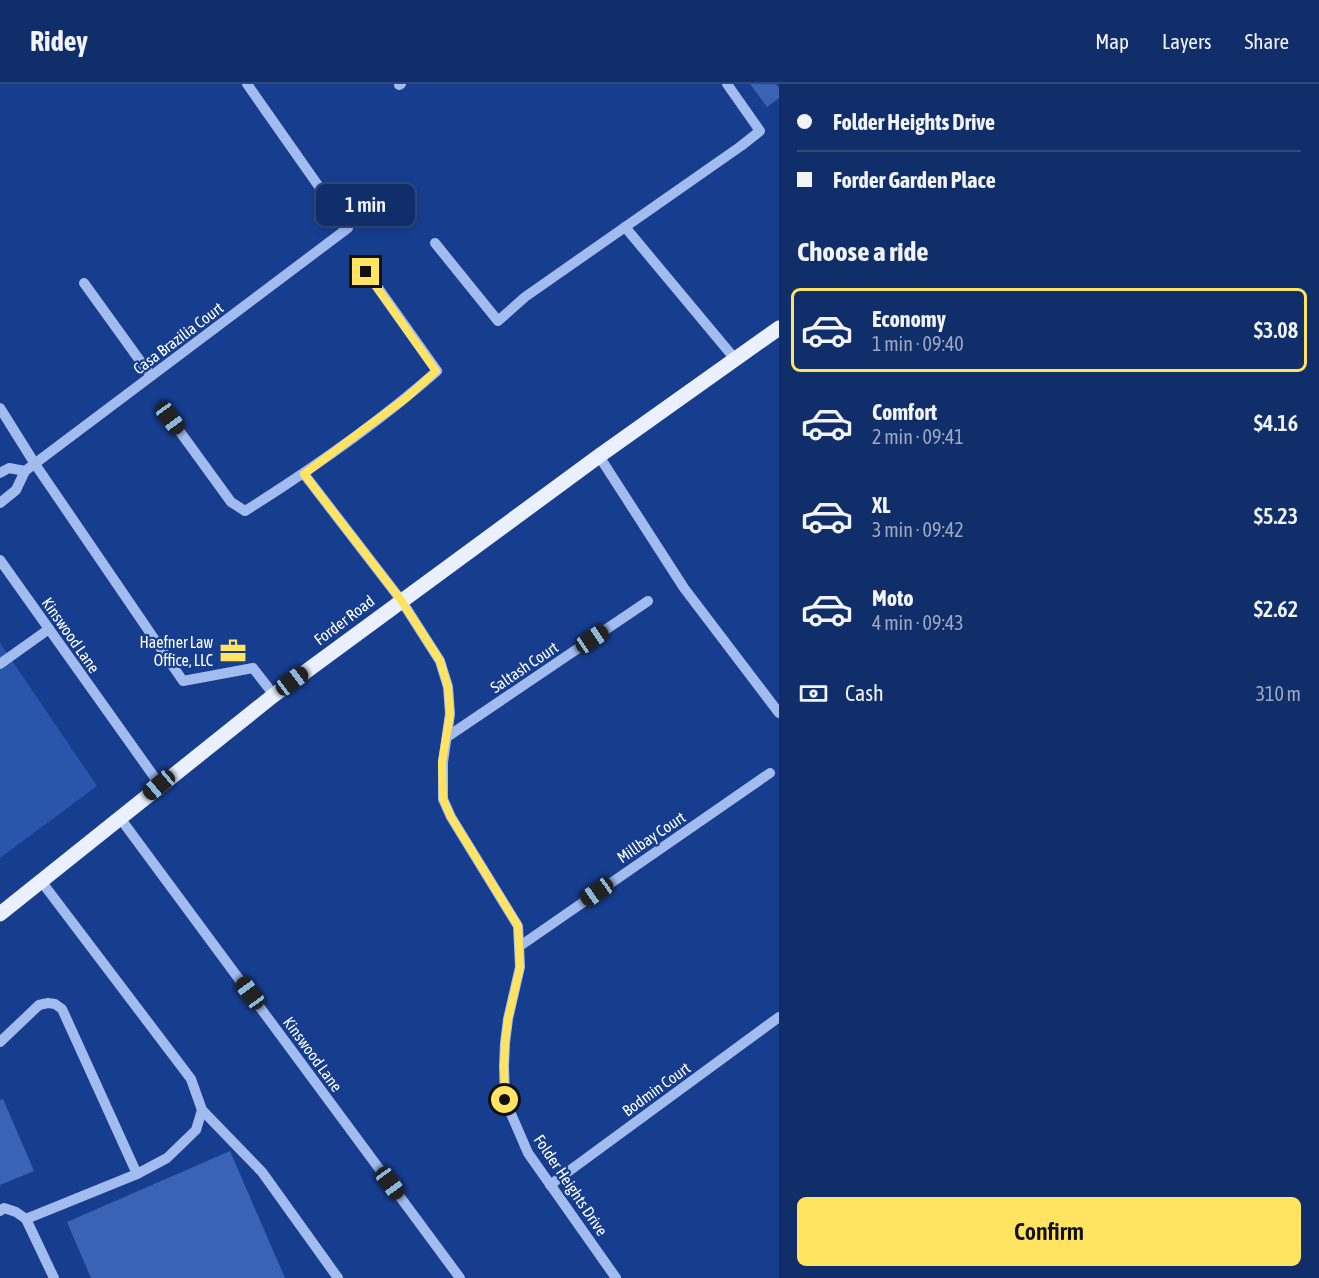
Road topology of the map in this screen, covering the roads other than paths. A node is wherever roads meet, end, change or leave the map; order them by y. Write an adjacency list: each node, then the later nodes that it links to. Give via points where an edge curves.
1 (247, 84): 9 (street, Casa Brazilia Court, via 348,228)
2 (727, 84): 3 (street, via 760,131)
3 (625, 227): 4 (street, via 525,297 498,321); 8 (street)
4 (435, 243)
5 (366, 272): 16 (street, via 436,371)
6 (84, 283): 9 (street)
7 (779, 328): 8 (main road, Forder Road)
8 (735, 359): 12 (main road, Forder Road)
9 (152, 376): 13 (street, Casa Brazilia Court)
10 (0, 408): 13 (street)
11 (170, 418): 16 (street, via 231,502 245,511)
12 (599, 456): 19 (main road, Forder Road); 24 (street, via 684,588)
13 (35, 464): 14 (street, Casa Brazilia Court); 23 (street, via 183,681 253,668)
14 (25, 471): 15 (street, via 9,468); 17 (street, Casa Brazilia Court, via 16,490)
15 (0, 473)
16 (304, 474): 19 (street, Folder Heights Drive)
17 (0, 503)
18 (0, 560): 21 (street, Kinswood Lane)
19 (401, 600): 23 (main road, Forder Road); 25 (street, Folder Heights Drive, via 440,661 448,687)
20 (648, 601): 25 (street, Saltash Court)
21 (49, 629): 22 (street); 27 (street, Kinswood Lane)
22 (0, 664)
23 (274, 695): 27 (main road, Forder Road)
24 (779, 713)
25 (447, 736): 31 (street, Folder Heights Drive, via 442,762 443,799 518,926)
26 (770, 773): 31 (street, Millbay Court)
27 (159, 785): 28 (main road, Forder Road)
28 (120, 818): 29 (main road, Forder Road); 41 (street, Kinswood Lane)
29 (41, 881): 30 (main road, Forder Road); 34 (street, via 191,1079)
30 (0, 914)
31 (520, 945): 36 (street, Folder Heights Drive, via 520,967 505,1043 505,1100 528,1153)
32 (779, 1017): 36 (street, Bodmin Court)
33 (0, 1042): 35 (street, via 39,1005 48,1003 62,1009)
34 (202, 1110): 35 (street, via 196,1130 167,1158); 40 (street, via 262,1172)
35 (137, 1174): 38 (street)
36 (550, 1185): 42 (street, Folder Heights Drive)
37 (0, 1211): 38 (street, via 4,1208)
38 (26, 1219): 39 (street)
39 (54, 1278)
40 (338, 1278)
41 (460, 1278)
42 (616, 1278)

